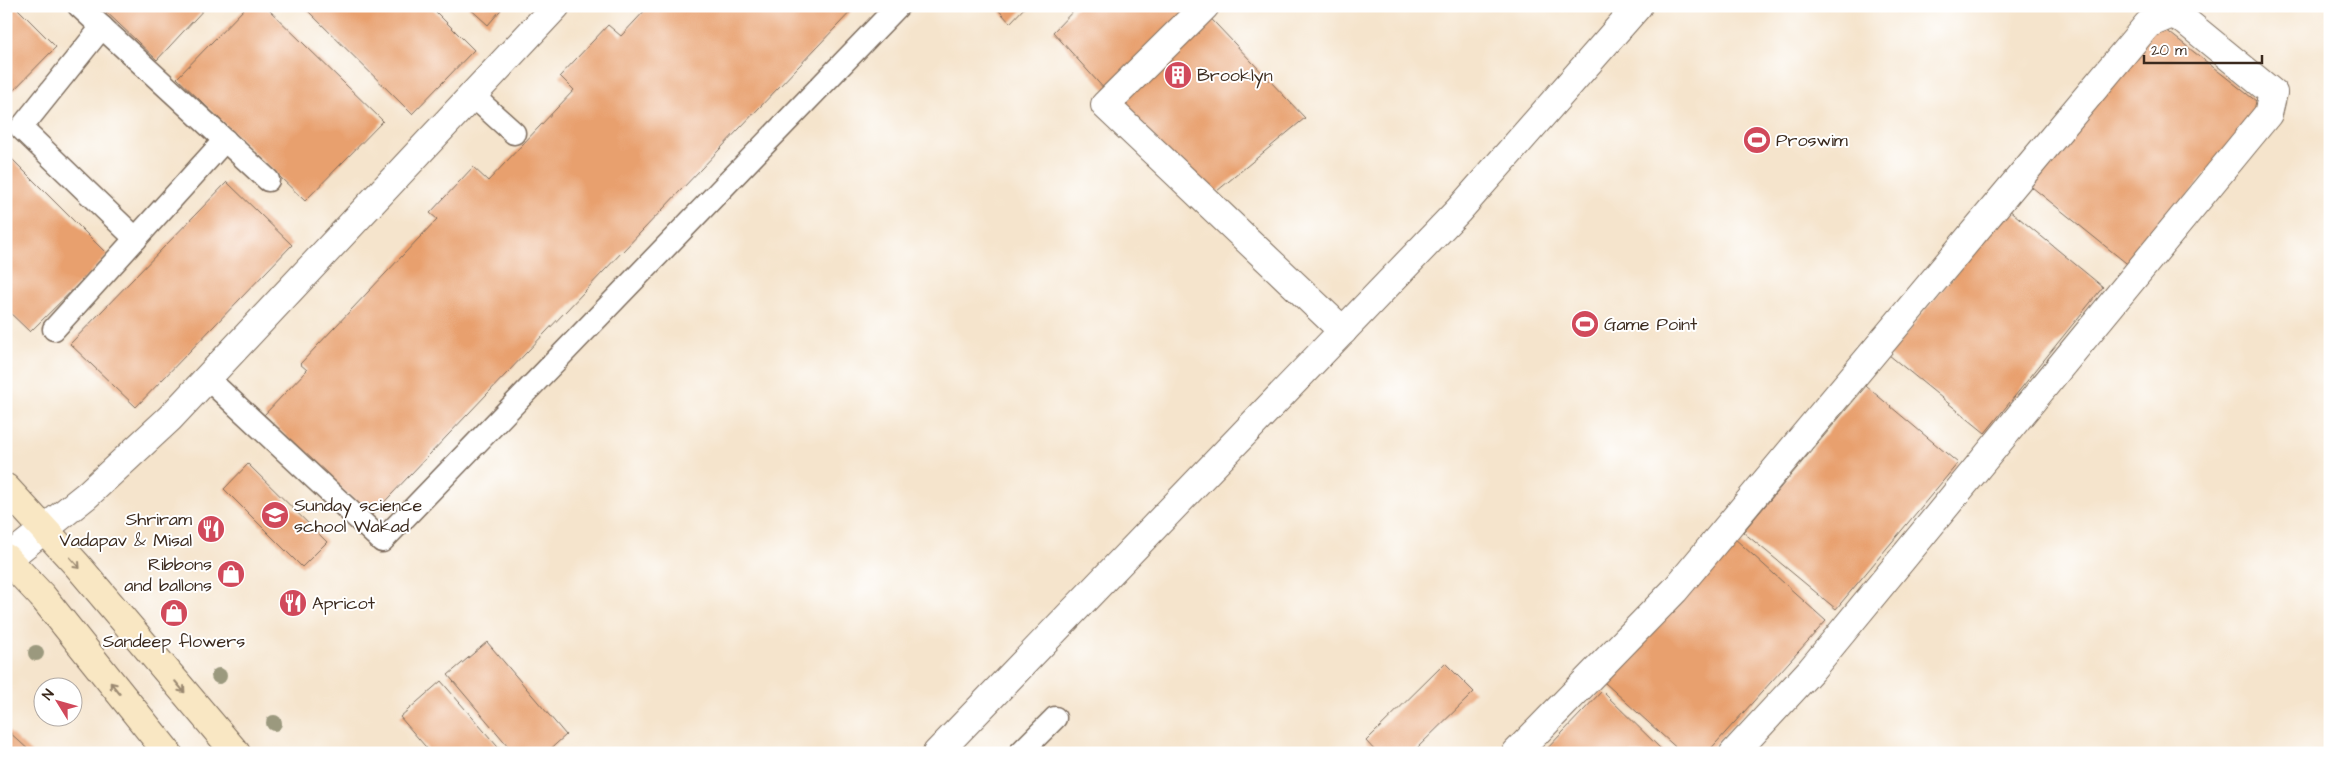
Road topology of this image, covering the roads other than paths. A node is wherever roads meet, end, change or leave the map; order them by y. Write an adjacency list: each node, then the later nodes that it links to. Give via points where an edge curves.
1 (79, 6): 6 (lane)
2 (556, 6): 7 (street)
3 (898, 6): 14 (lane, via 382,541)
4 (1205, 6): 13 (street, via 1105,105)
5 (1638, 6): 13 (street, via 1458,211)
6 (102, 27): 9 (lane); 11 (lane, via 21,128)
7 (473, 96): 8 (lane); 14 (street)
8 (514, 133)
9 (225, 140): 10 (lane); 11 (lane)
10 (268, 180)
11 (136, 239): 12 (lane)
12 (54, 329)
13 (1343, 331): 21 (street)
14 (207, 378): 16 (street, via 156,431)
15 (6, 488): 16 (main road)
16 (45, 530): 17 (street); 20 (main road, one-way to 20)
17 (6, 559): 19 (main road, one-way to 17, via 42,596)
18 (1055, 718): 22 (lane)
19 (168, 753)
20 (236, 753)
21 (937, 753)
22 (1020, 753)
23 (1516, 753): 24 (street, via 1675,590 2148,24 2172,14 2184,20 2273,93 2268,114 1811,670)
24 (1734, 753)

